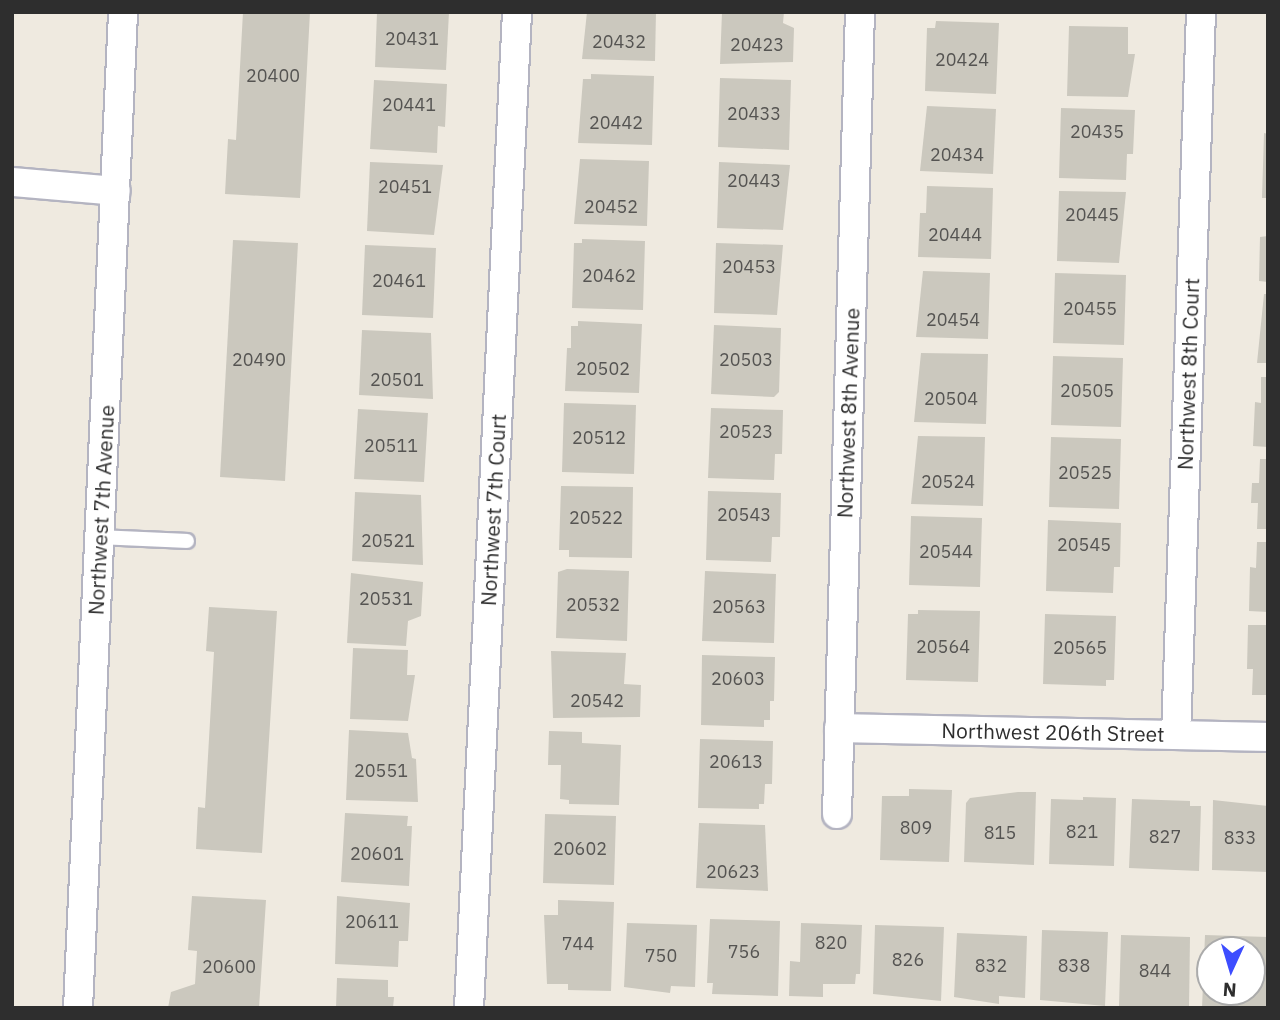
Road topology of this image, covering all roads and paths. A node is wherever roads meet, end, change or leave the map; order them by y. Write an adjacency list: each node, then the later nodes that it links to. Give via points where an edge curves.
1 (124, 12): 6 (street, Northwest 7th Avenue)
2 (517, 12): 14 (street, Northwest 7th Court)
3 (860, 12): 9 (street, Northwest 8th Avenue)
4 (1201, 12): 10 (street, Northwest 8th Court)
5 (12, 182): 6 (street)
6 (116, 191): 7 (street, Northwest 7th Avenue)
7 (99, 537): 8 (lane); 13 (street, Northwest 7th Avenue)
8 (187, 541)
9 (839, 728): 10 (street, Northwest 206th Street); 12 (street, Northwest 8th Avenue)
10 (1176, 735): 11 (street, Northwest 206th Street)
11 (1268, 737)
12 (837, 814)
13 (78, 1008)
14 (469, 1008)

